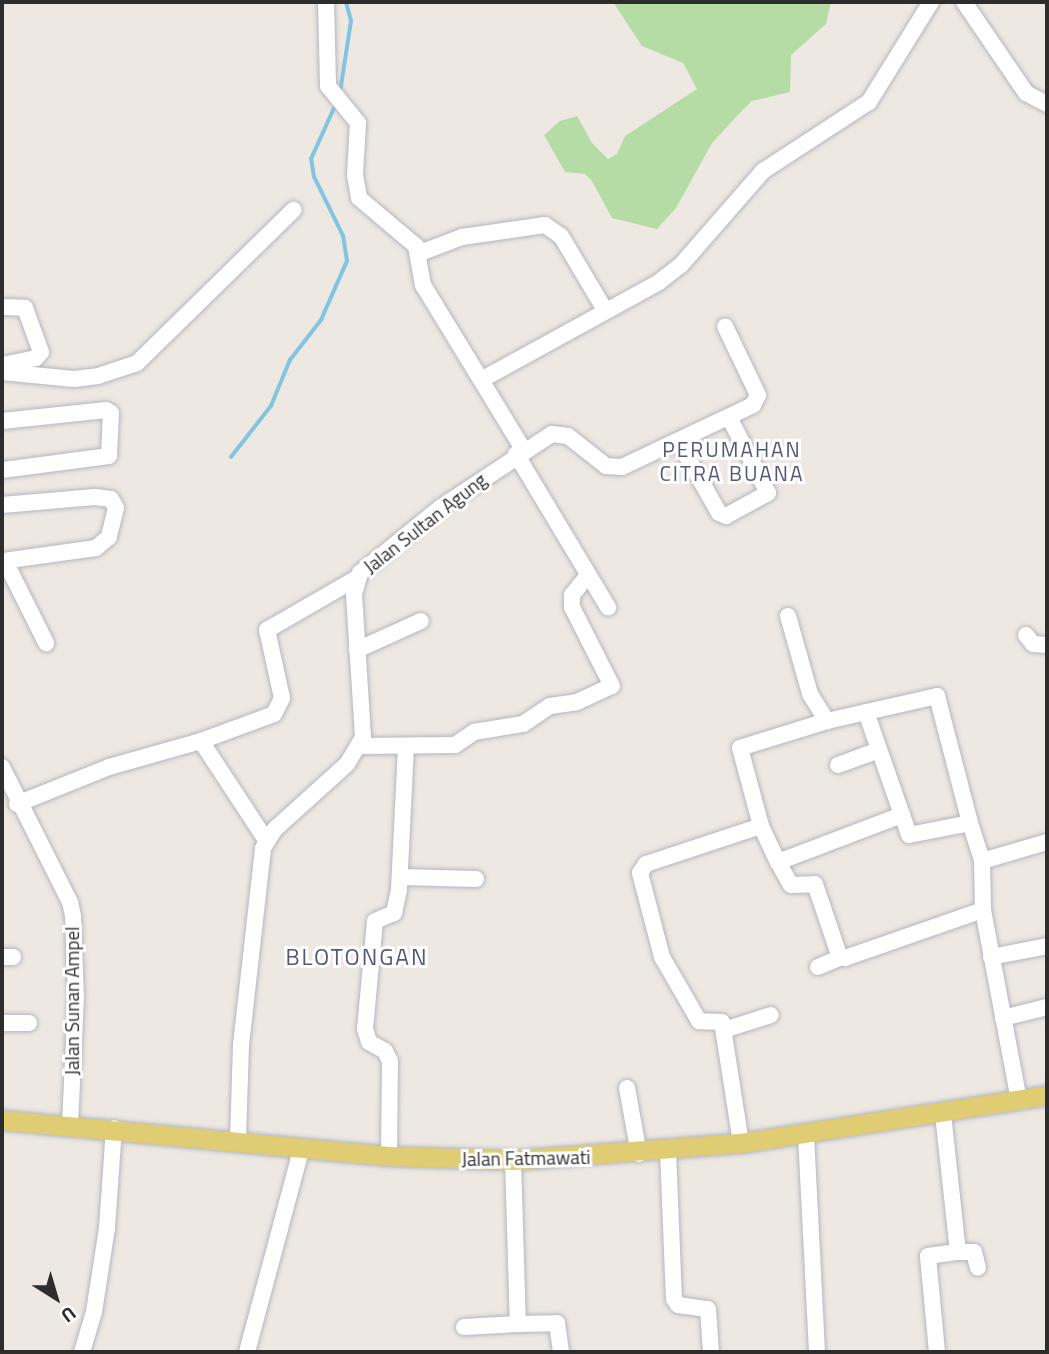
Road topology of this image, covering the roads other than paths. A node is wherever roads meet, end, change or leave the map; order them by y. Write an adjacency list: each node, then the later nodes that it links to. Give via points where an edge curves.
1 (326, 2): 6 (street, via 328,86 359,126 355,148 359,198)
2 (931, 2): 8 (street, via 869,102 781,155 738,196 695,253 659,282)
3 (964, 2): 4 (street, via 1026,93)
4 (1047, 104)
5 (293, 210): 11 (street, via 136,363 75,379)
6 (420, 253): 8 (street, via 461,237 545,225 561,236); 12 (street, via 423,285)
7 (2, 307): 10 (street, via 25,308 41,352 36,358)
8 (605, 310): 12 (street)
9 (725, 326): 13 (street, Jalan Sultan Agung, via 758,395 754,405)
10 (2, 365)
11 (2, 372)
12 (481, 380): 16 (street)
13 (730, 419): 15 (street, Jalan Sultan Agung); 15 (street, via 768,493 736,511 719,513)
14 (2, 421): 17 (street, via 111,413 109,456)
15 (680, 444): 16 (street, Jalan Sultan Agung, via 612,468 562,433)
16 (520, 452): 20 (street); 21 (street, Jalan Sultan Agung, via 412,530)
17 (2, 467)
18 (2, 505): 19 (street, via 95,497 111,499 116,508 109,537 96,548)
19 (4, 561): 26 (street)
20 (589, 575): 22 (street); 33 (street, via 572,595 572,607 612,686 577,702 550,706 523,724 474,732 455,745)
21 (357, 578): 28 (street, Jalan Sultan Agung); 31 (street, via 267,630 282,705 274,714)
22 (608, 607)
23 (788, 616): 30 (street, via 810,694)
24 (421, 621): 28 (street)
25 (1026, 635): 27 (street, via 1033,644)
26 (46, 643)
27 (1047, 645)
28 (357, 650): 32 (street, Jalan Sultan Agung, via 365,722)
29 (866, 712): 30 (street); 34 (street); 39 (street, via 937,695)
30 (827, 721): 40 (street, via 740,748)
31 (201, 741): 37 (street, via 109,767); 41 (street)
32 (360, 746): 33 (street); 41 (street)
33 (406, 746): 45 (street)
34 (879, 750): 35 (street); 38 (street)
35 (838, 765)
36 (3, 771): 37 (street, Jalan Sunan Ampel)
37 (17, 804): 63 (street, Jalan Sunan Ampel, via 64,889 73,916 76,997)
38 (902, 815): 39 (street, via 911,836); 44 (street)
39 (970, 822): 43 (street)
40 (761, 827): 44 (street); 57 (street, via 646,864 640,873 662,957 699,1021 720,1020)
41 (266, 840): 66 (street, via 258,867)
42 (1047, 842): 43 (street)
43 (982, 861): 47 (street)
44 (778, 862): 49 (street, via 791,885 815,884)
45 (400, 877): 46 (street); 71 (street, via 394,913 375,921 365,1030 369,1042 385,1051 390,1061)
46 (476, 879)
47 (983, 910): 49 (street); 50 (street)
48 (1047, 946): 50 (street)
49 (842, 957): 51 (street)
50 (990, 957): 54 (street)
51 (818, 967)
52 (1047, 1007): 54 (street)
53 (772, 1016): 57 (street)
54 (1003, 1018): 60 (street)
55 (2, 1023): 56 (street)
56 (29, 1023)
57 (724, 1030): 67 (street)
58 (627, 1088): 70 (street)
59 (1047, 1095): 60 (main road, Jalan Fatmawati)
60 (1019, 1100): 61 (main road, Jalan Fatmawati)
61 (943, 1113): 65 (main road, Jalan Fatmawati); 73 (street)
62 (2, 1120): 63 (main road, Jalan Fatmawati)
63 (69, 1125): 64 (main road, Jalan Fatmawati)
64 (114, 1128): 66 (main road, Jalan Fatmawati); 77 (street, via 107,1228 94,1312)
65 (806, 1135): 67 (main road, Jalan Fatmawati); 81 (street)
66 (238, 1140): 68 (main road, Jalan Fatmawati)
67 (741, 1143): 69 (main road, Jalan Fatmawati)
68 (302, 1147): 71 (main road, Jalan Fatmawati); 78 (street)
69 (668, 1151): 70 (main road, Jalan Fatmawati); 80 (street, via 674,1299 678,1305 708,1309)
70 (639, 1154): 72 (main road, Jalan Fatmawati)
71 (389, 1156): 72 (main road, Jalan Fatmawati)
72 (513, 1160): 75 (street)
73 (958, 1252): 74 (street, via 974,1252); 82 (street, via 928,1256)
74 (978, 1268)
75 (518, 1324): 76 (street); 79 (street, via 560,1325)
76 (464, 1327)
77 (82, 1352)
78 (247, 1352)
79 (561, 1352)
80 (711, 1352)
81 (817, 1352)
82 (937, 1352)

